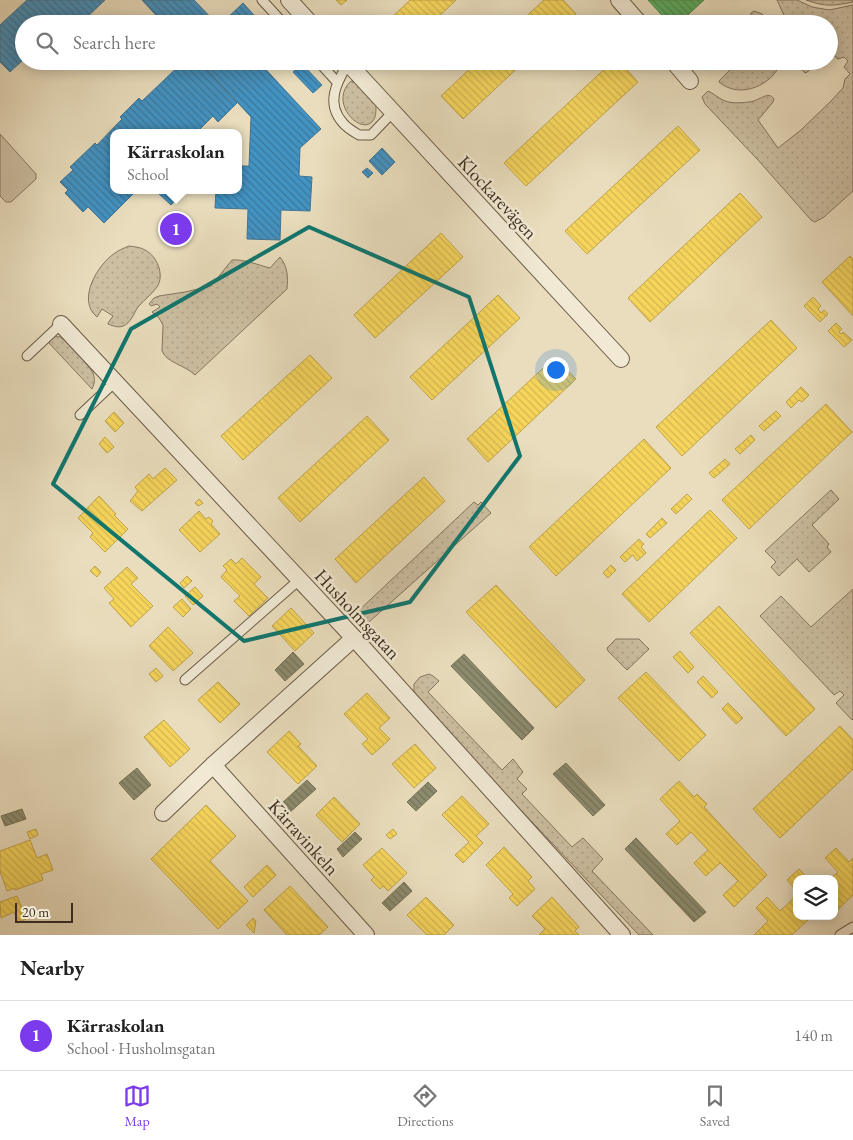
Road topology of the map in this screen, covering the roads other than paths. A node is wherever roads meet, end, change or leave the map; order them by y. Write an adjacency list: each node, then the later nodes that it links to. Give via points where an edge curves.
1 (262, 0): 4 (lane)
2 (289, 0): 5 (street)
3 (619, 0): 6 (street)
4 (276, 15)
5 (303, 15)
6 (632, 15)
7 (326, 70): 12 (lane)
8 (343, 70): 12 (lane)
9 (354, 70): 13 (street, Klockarevägen)
10 (681, 70): 11 (street)
11 (690, 81)
12 (337, 82): 13 (lane, via 333,95 335,110 342,123 359,136 371,135)
13 (393, 112): 16 (street, Klockarevägen)
14 (61, 324): 15 (lane); 17 (street, Husholmsgatan)
15 (27, 356)
16 (621, 359)
17 (115, 382): 18 (lane); 19 (street, Husholmsgatan)
18 (80, 415)
19 (300, 580): 20 (street, Husholmsgatan); 21 (lane)
20 (354, 638): 22 (street); 26 (street, Husholmsgatan)
21 (185, 680)
22 (213, 765): 23 (street); 25 (street, Kärravinkeln)
23 (163, 813)
24 (853, 928): 27 (lane)
25 (366, 935)
26 (622, 935)
27 (840, 935)

